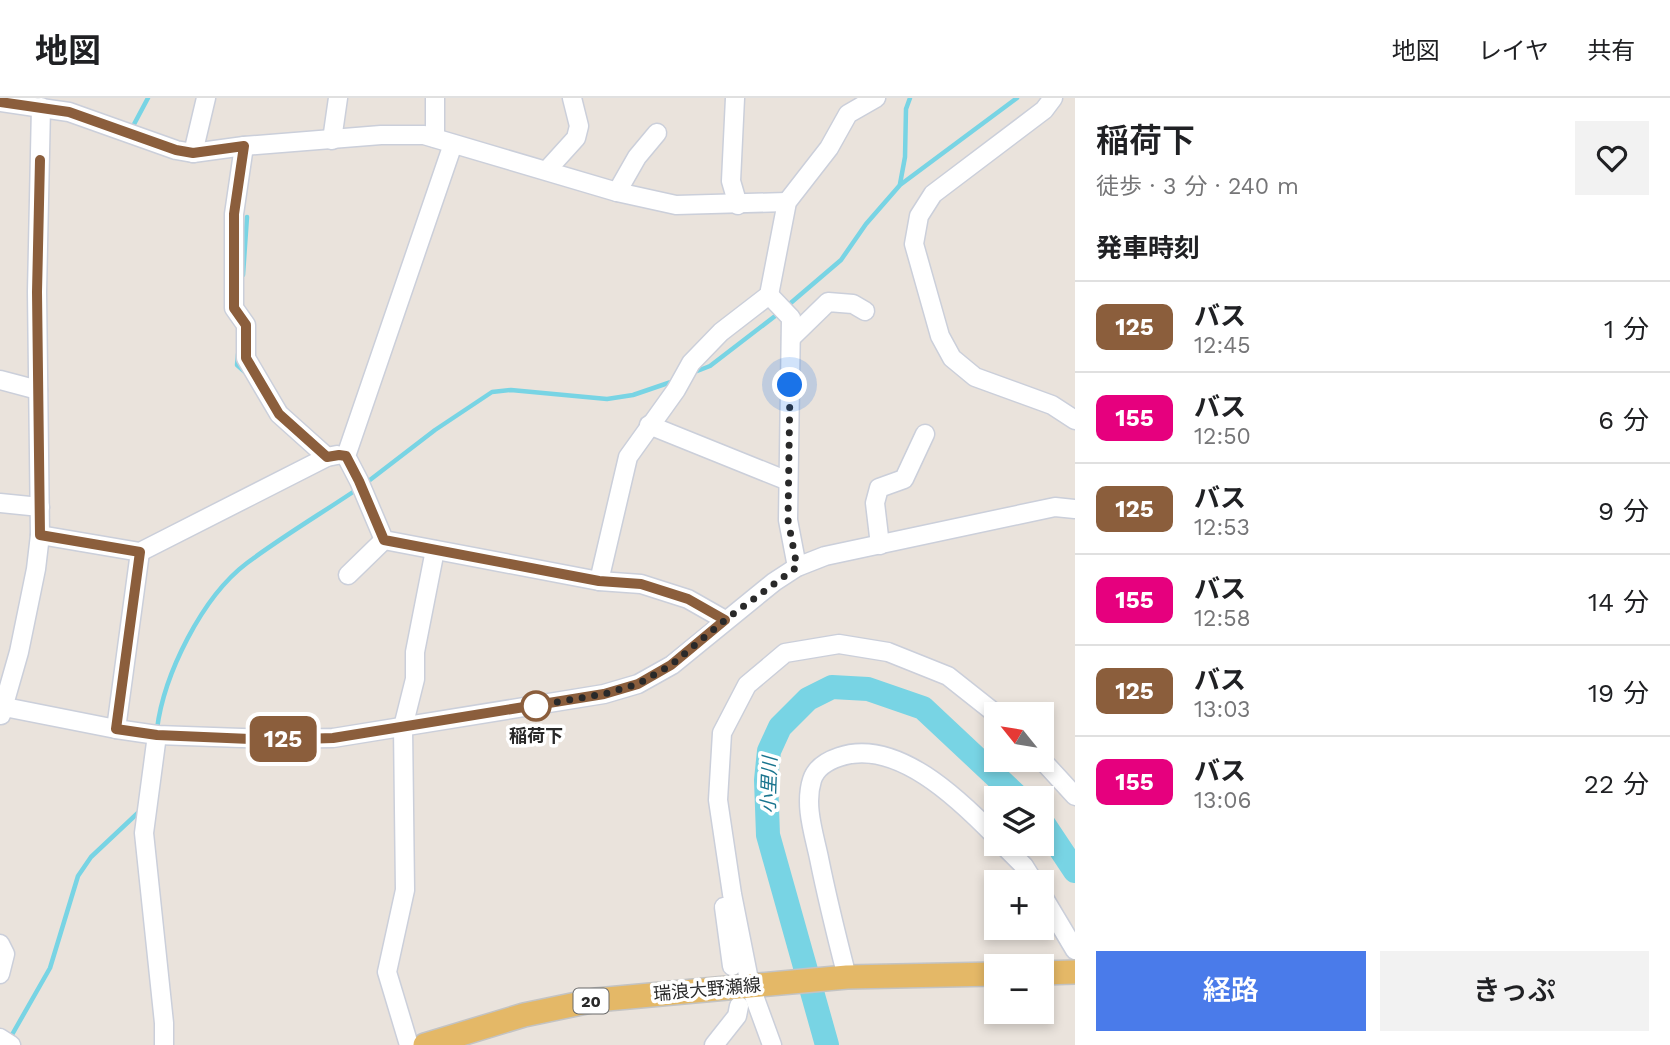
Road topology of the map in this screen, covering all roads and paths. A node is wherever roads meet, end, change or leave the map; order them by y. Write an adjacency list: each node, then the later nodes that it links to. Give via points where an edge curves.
1 (206, 98): 15 (street)
2 (338, 98): 12 (street)
3 (435, 98): 11 (street)
4 (572, 98): 16 (street, via 579,126 576,138)
5 (735, 98): 19 (street, via 732,181)
6 (876, 98): 18 (street, via 848,114 829,148)
7 (1053, 98): 25 (street, via 1044,110 933,194 919,216 914,244 940,336 952,358 975,377 1052,405)
8 (0, 102): 9 (street)
9 (41, 107): 15 (street); 24 (street)
10 (657, 133): 17 (street)
11 (435, 138): 12 (street, via 414,134); 13 (street)
12 (332, 140): 14 (street)
13 (453, 144): 16 (street); 28 (street)
14 (244, 146): 15 (street); 29 (street, via 234,214 234,308 246,325 246,358 279,414)
15 (193, 153)
16 (547, 170): 17 (street)
17 (617, 192): 19 (street, via 676,205)
18 (787, 202): 19 (street); 20 (street)
19 (738, 205)
20 (769, 295): 22 (street, via 791,318); 26 (street, via 721,332 691,363)
21 (865, 311): 22 (street, via 853,304 828,302)
22 (791, 338): 30 (street)
23 (0, 380): 24 (street)
24 (38, 390): 32 (street)
25 (1075, 420)
26 (649, 425): 30 (street); 41 (street, via 628,457)
27 (925, 434): 36 (street, via 904,479 879,488 875,503)
28 (346, 456): 29 (street); 35 (street)
29 (327, 457): 38 (street)
30 (788, 481): 39 (street, via 788,520)
31 (0, 503): 32 (street)
32 (40, 507): 34 (street)
33 (1075, 509): 36 (street, via 1055,507)
34 (40, 535): 38 (street); 44 (street)
35 (384, 540): 37 (street); 40 (street)
36 (880, 545): 39 (street)
37 (435, 550): 41 (street); 45 (street, via 415,652 415,679)
38 (140, 552): 46 (street)
39 (797, 567): 42 (street)
40 (348, 575)
41 (599, 581): 42 (street, via 641,584 688,599)
42 (725, 620): 45 (street, via 671,665 638,684 604,694)
43 (984, 705): 53 (street, via 948,676 888,652 839,644 785,653 747,685 722,733 718,800)
44 (2, 710): 46 (street)
45 (402, 727): 47 (street, via 333,738 271,740); 68 (street, via 405,890 387,972)
46 (116, 729): 47 (street)
47 (150, 734): 67 (street, via 152,769 144,833)
48 (1053, 772): 49 (street)
49 (1075, 796)
50 (984, 825): 62 (street, via 929,778 882,755 853,752 823,763 812,779 809,812)
51 (1014, 856): 52 (street)
52 (1026, 870)
53 (732, 894): 57 (street, via 722,895); 63 (street)
54 (1054, 915): 56 (street)
55 (0, 944): 60 (street, via 5,954)
56 (1075, 950)
57 (732, 966)
58 (1075, 972): 59 (main road)
59 (1054, 973)
60 (0, 974)
61 (984, 974): 62 (main road, 瑞浪大野瀬線 / 20)
62 (838, 978): 63 (main road, 瑞浪大野瀬線 / 20)
63 (756, 985): 69 (main road, 瑞浪大野瀬線 / 20, via 596,1000 524,1015); 71 (street)
64 (739, 1006): 70 (street, via 737,1016)
65 (0, 1038): 66 (street)
66 (11, 1045)
67 (164, 1045)
68 (409, 1045)
69 (425, 1045)
70 (715, 1045)
71 (772, 1045)

